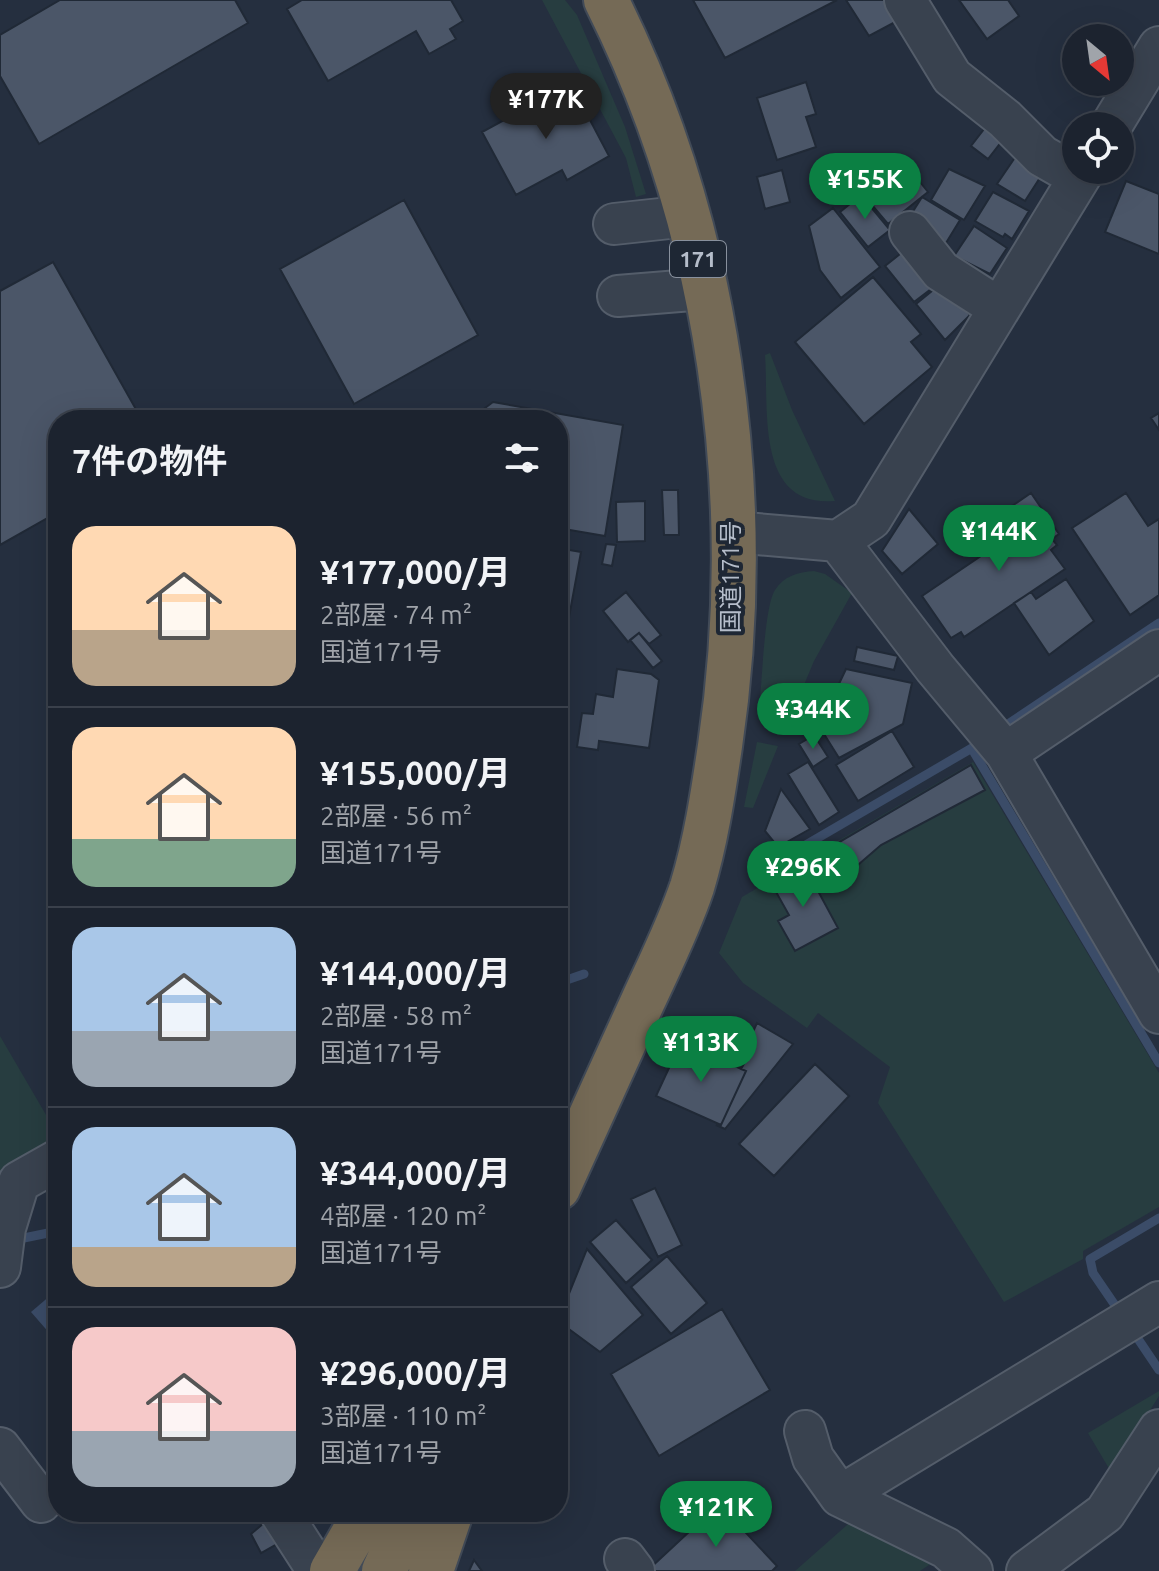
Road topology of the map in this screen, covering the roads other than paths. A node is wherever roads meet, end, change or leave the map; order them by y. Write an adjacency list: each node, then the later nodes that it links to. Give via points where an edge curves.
1 (606, 0): 7 (highway, 国道171号 / 171, via 643,81)
2 (905, 0): 5 (street, via 952,77 1042,156)
3 (1159, 47): 4 (street)
4 (1120, 112)
5 (1062, 164)
6 (1075, 184): 12 (street)
7 (688, 216): 8 (street); 10 (highway, 国道171号 / 171)
8 (614, 224)
9 (910, 232): 12 (street, via 941,271)
10 (704, 289): 11 (street); 13 (highway, 国道171号 / 171, via 723,408)
11 (618, 296)
12 (999, 308): 14 (street, via 871,519)
13 (733, 532): 14 (street); 18 (highway, 国道171号 / 171, via 727,702 693,883)
14 (838, 541): 16 (street)
15 (1159, 650): 16 (street)
16 (1006, 753): 17 (street)
17 (1153, 990)
18 (568, 1165)
19 (48, 1166): 20 (street, via 19,1182)
20 (0, 1267)
21 (1159, 1302): 25 (street)
22 (1159, 1430): 36 (street, via 1105,1513)
23 (805, 1431): 25 (street, via 813,1458)
24 (0, 1448): 26 (street)
25 (840, 1496): 35 (street, via 946,1548)
26 (41, 1502)
27 (286, 1522): 31 (street)
28 (360, 1522): 32 (highway)
29 (406, 1522): 33 (highway)
30 (448, 1522): 34 (highway)
31 (318, 1571)
32 (332, 1571)
33 (384, 1571)
34 (431, 1571)
35 (972, 1571)
36 (1027, 1571)

